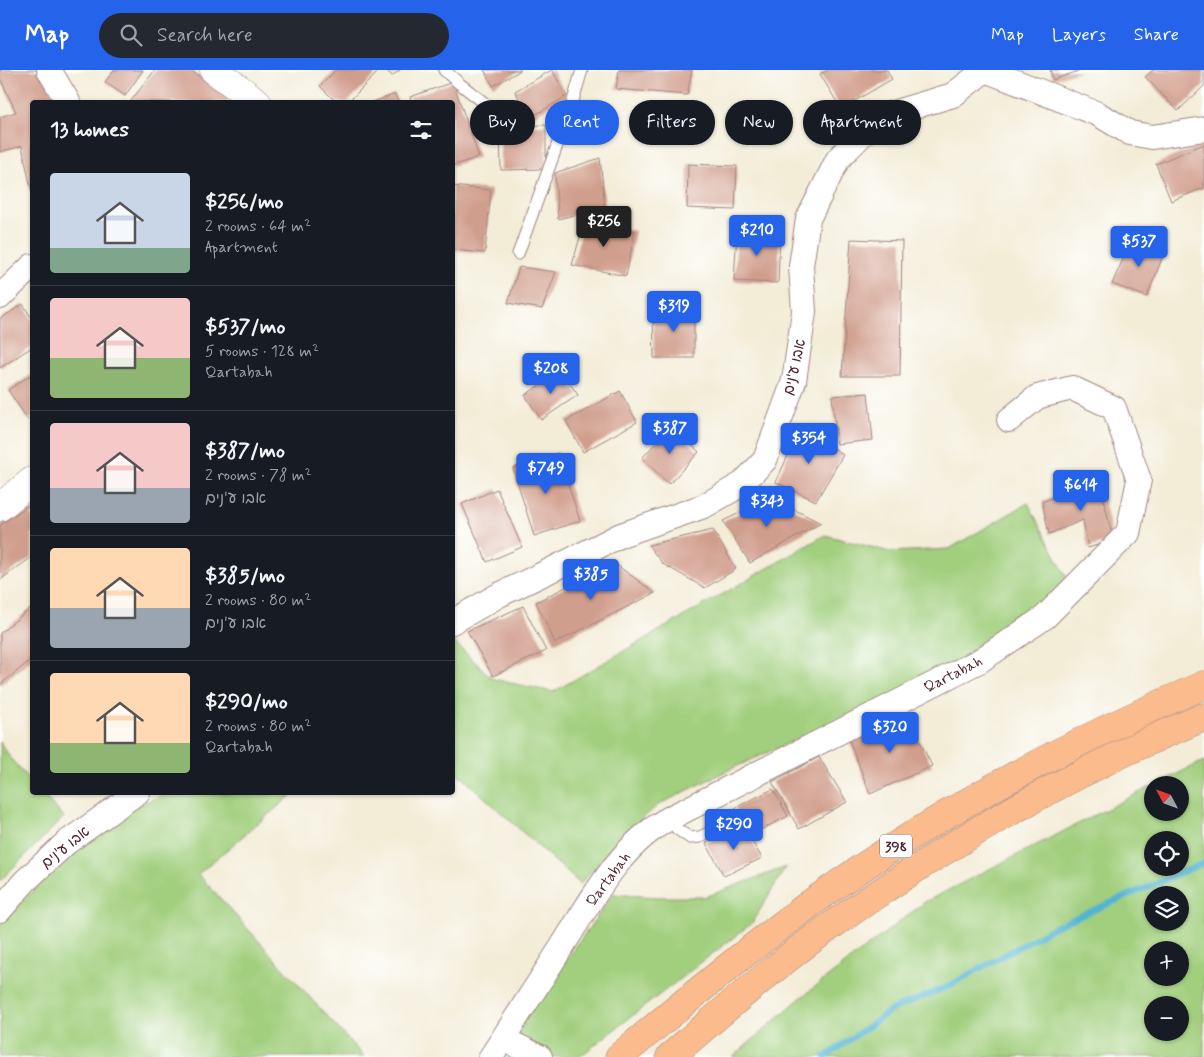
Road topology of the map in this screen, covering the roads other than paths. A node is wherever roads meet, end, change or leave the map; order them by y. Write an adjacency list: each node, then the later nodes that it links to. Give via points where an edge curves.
1 (49, 70): 6 (street)
2 (214, 70): 7 (street)
3 (444, 70): 8 (lane)
4 (582, 70): 10 (lane)
5 (985, 70): 9 (street, via 1098,114 1130,133 1152,137); 16 (street, אבו ע'נים, via 953,95 879,116 838,159 808,219 801,266 804,312 794,381 765,460 742,484 704,506 621,534)
6 (67, 100)
7 (254, 100)
8 (481, 100)
9 (1204, 129)
10 (518, 254)
11 (30, 268): 12 (street)
12 (0, 297)
13 (1009, 420): 20 (street, Qartabah, via 1038,397 1072,388 1114,408 1139,480 1128,534 1045,617 981,660)
14 (30, 483): 15 (street)
15 (0, 507)
16 (455, 620)
17 (1204, 685): 26 (main road, 398, via 1046,758 890,850 815,901 711,980)
18 (1204, 717): 24 (main road, 398, via 1095,766 922,864 824,931 745,992)
19 (134, 795): 22 (street, אבו ע'נים, via 66,843 25,881)
20 (670, 818): 21 (lane, via 677,829 690,838 700,837); 23 (street, Qartabah, via 642,837 613,869 588,904)
21 (737, 819)
22 (0, 910)
23 (502, 1051): 25 (street, Qartabah)
24 (671, 1056)
25 (540, 1057)
26 (619, 1057)

